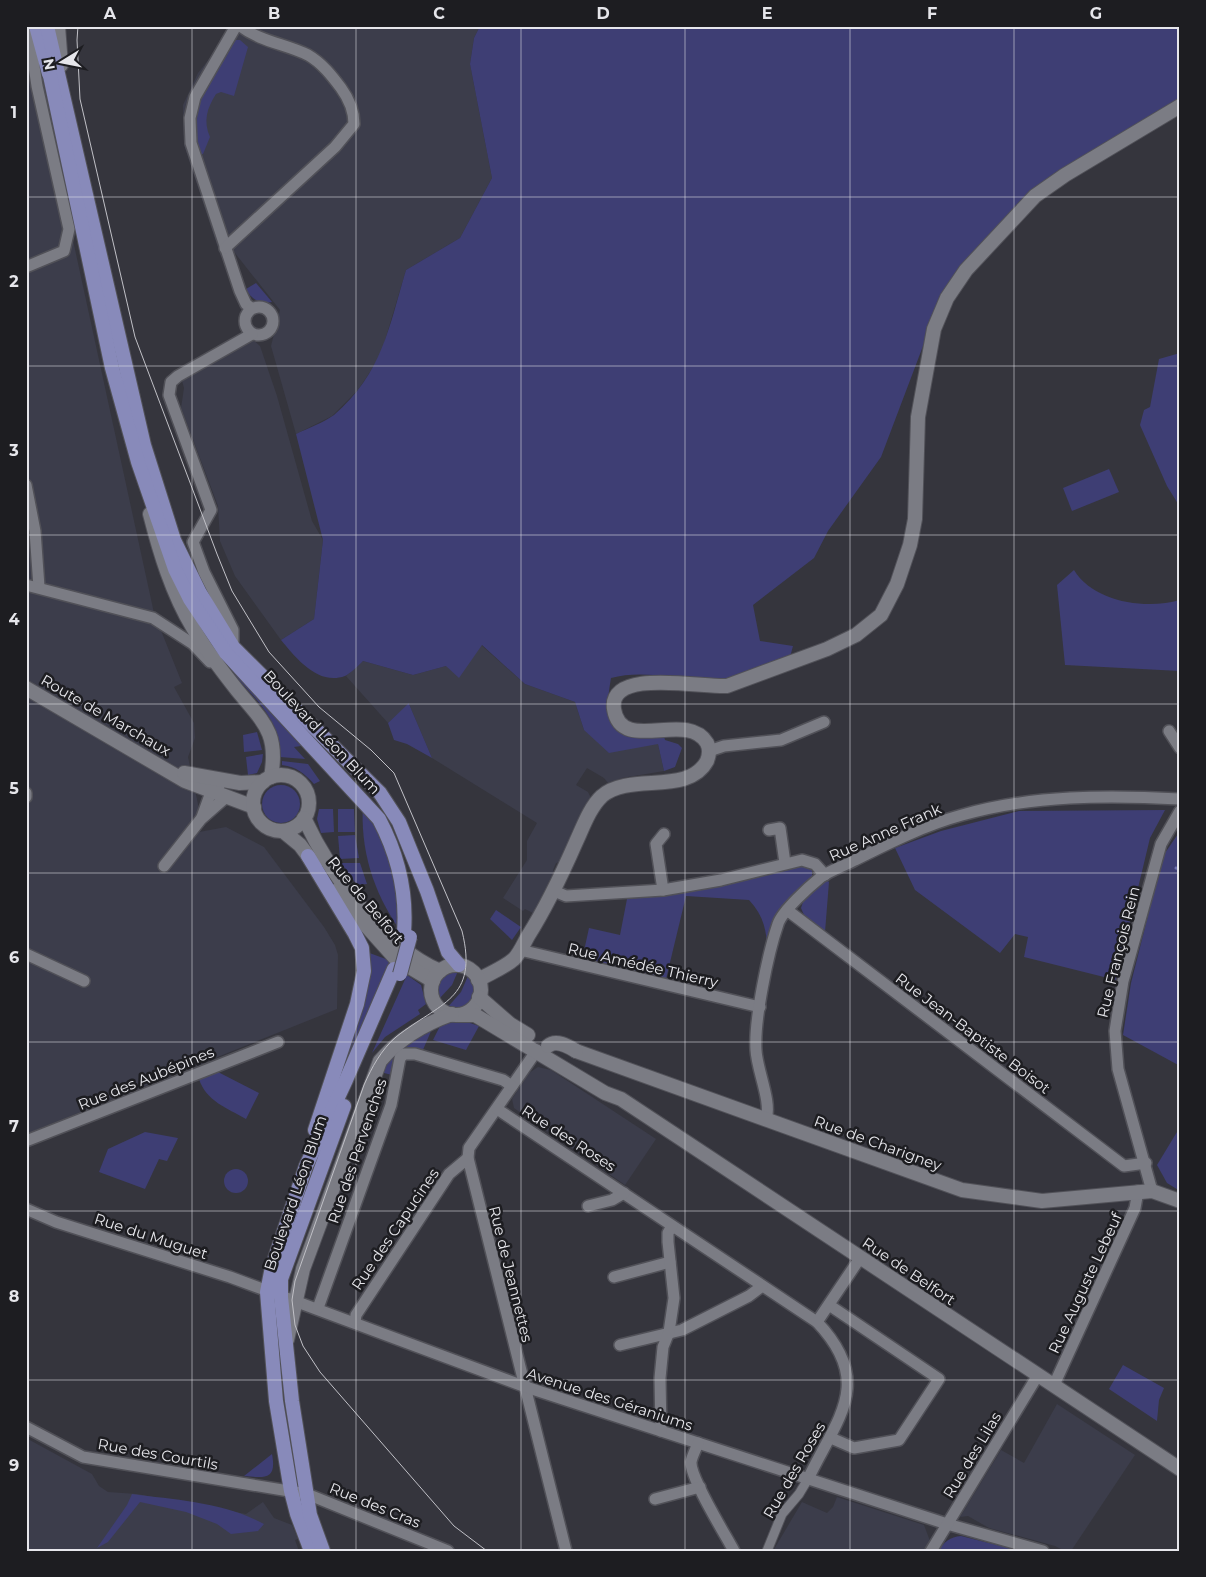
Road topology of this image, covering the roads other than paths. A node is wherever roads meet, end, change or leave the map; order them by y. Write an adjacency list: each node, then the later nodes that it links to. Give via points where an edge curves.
1 (28, 26): 11 (street, via 37,86 70,230 64,251)
2 (36, 26): 7 (main road)
3 (41, 26): 7 (main road)
4 (48, 26): 9 (main road)
5 (58, 26): 9 (main road)
6 (238, 26): 10 (street, via 195,97 190,118 191,143); 10 (street, via 256,37 317,61 343,90 351,106 354,124 335,147)
7 (49, 74): 14 (main road, Boulevard Léon Blum, via 112,368)
8 (1180, 106): 24 (main road, via 1035,196 966,270 947,298 934,329 919,410 915,519 910,545 897,584 881,615 856,635 827,650 727,686 646,682 625,687 618,693 614,711 630,729 639,732 693,730 706,742)
9 (69, 117): 18 (main road, via 139,426 162,507 200,594)
10 (225, 248): 12 (street, via 246,304)
11 (26, 267)
12 (251, 308): 13 (street, via 244,321); 13 (street, via 260,306 268,309 273,321 268,332)
13 (252, 334): 18 (street, via 178,376 171,382 169,395 211,510 193,542 233,630)
14 (138, 462): 20 (main road, via 158,545 176,593 193,628); 45 (main road, Boulevard Léon Blum, via 175,569 190,599 226,653 379,819 400,870)
15 (26, 485): 17 (street, via 35,531)
16 (26, 584): 17 (street)
17 (40, 587): 20 (street, via 153,618 193,644)
18 (234, 647): 45 (main road, Boulevard Léon Blum, via 285,708 374,800 395,836 406,868 410,898); 48 (main road, via 380,793 399,822 448,952)
19 (26, 688): 25 (main road, Route de Marchaux)
20 (236, 689): 26 (main road, via 265,721 273,744)
21 (824, 722): 24 (street, via 780,740 724,746)
22 (1169, 731): 23 (street)
23 (1180, 748)
24 (709, 751): 43 (main road, via 702,768 688,778 627,785 601,797 585,823)
25 (169, 770): 27 (main road, Route de Marchaux); 28 (main road, Route de Marchaux)
26 (267, 780): 27 (main road, Route de Marchaux); 31 (main road, via 254,798); 33 (main road, via 287,776 301,784 309,803)
27 (240, 783): 28 (street, via 219,786)
28 (211, 792): 29 (main road, Route de Marchaux); 34 (street)
29 (226, 797): 31 (main road, Route de Marchaux); 34 (street)
30 (1180, 799): 41 (street, Rue Anne Frank, via 1097,796 1028,802 963,814 893,841)
31 (254, 807): 36 (main road, via 261,822)
32 (1180, 811): 65 (street, Rue François Rein, via 1161,844 1123,981 1115,1031 1118,1069)
33 (304, 818): 36 (main road, via 299,825); 50 (main road, Rue de Belfort, via 331,865 372,919)
34 (201, 819): 40 (street)
35 (769, 830): 39 (street, via 780,828)
36 (283, 831): 38 (main road, Rue de Belfort)
37 (664, 834): 42 (street, via 656,844)
38 (308, 856): 50 (main road, Rue de Belfort, via 345,904 396,959); 66 (main road, via 362,948 364,971 362,987 313,1134)
39 (786, 863): 41 (street, Rue Anne Frank, via 808,861); 42 (street, Rue Anne Frank, via 721,880)
40 (164, 866)
41 (825, 874): 44 (street)
42 (662, 890): 43 (street, Rue Anne Frank, via 566,896)
43 (554, 891): 46 (main road)
44 (787, 910): 54 (street, via 779,922 773,942); 65 (street, Rue Jean-Baptiste Boisot, via 1124,1166)
45 (407, 935): 49 (main road)
46 (520, 950): 51 (main road, via 512,960); 54 (street, Rue Amédée Thierry)
47 (26, 954): 52 (street)
48 (459, 965): 50 (main road, via 446,967); 51 (main road, via 467,967)
49 (397, 971): 66 (main road, Boulevard Léon Blum); 77 (main road, Boulevard Léon Blum)
50 (436, 976): 55 (main road, via 431,994 434,1001 445,1012)
51 (478, 980): 53 (main road)
52 (84, 981)
53 (479, 997): 55 (main road, via 472,1009); 57 (main road, Rue de Belfort)
54 (760, 1007): 62 (street, via 756,1049 768,1108)
55 (455, 1014): 57 (main road, Rue de Belfort, via 475,1015); 78 (main road, via 410,1034 380,1061 303,1269)
56 (278, 1042): 63 (street, Rue des Aubépines)
57 (542, 1048): 58 (main road, via 564,1061); 59 (street); 60 (main road, Rue de Belfort, via 605,1093)
58 (573, 1056): 60 (main road, Rue de Belfort, via 618,1092); 62 (main road, Rue de Charigney)
59 (512, 1086): 61 (street); 80 (street, Rue des Pervenches, via 503,1080 414,1054 404,1054 400,1058 391,1105)
60 (621, 1099): 73 (main road, Rue de Belfort)
61 (497, 1109): 64 (street, via 469,1148); 68 (street, Rue des Roses)
62 (766, 1120): 67 (main road, Rue de Charigney, via 962,1190 1042,1201)
63 (26, 1141)
64 (468, 1158): 81 (street, Rue des Capucines, via 449,1174 356,1314); 88 (street, Rue de Jeannettes)
65 (1146, 1163): 67 (street, Rue François Rein)
66 (306, 1166): 77 (main road, Boulevard Léon Blum, via 272,1267)
67 (1145, 1191): 69 (main road, Rue de Charigney); 87 (street, Rue Auguste Lebeuf)
68 (624, 1193): 70 (street, via 612,1200); 72 (street, Rue des Roses)
69 (1180, 1201)
70 (588, 1206)
71 (26, 1209): 77 (street, Rue du Muguet, via 56,1222)
72 (672, 1226): 74 (street, via 668,1232); 76 (street, Rue des Roses)
73 (860, 1258): 79 (street); 86 (main road, Rue de Belfort)
74 (670, 1262): 75 (street); 83 (street, via 674,1298)
75 (614, 1277)
76 (762, 1286): 82 (street, Rue des Roses); 83 (street, via 706,1319)
77 (274, 1294): 78 (street, Avenue des Géraniums); 84 (main road, Boulevard Léon Blum); 96 (main road, Boulevard Léon Blum, via 276,1401)
78 (296, 1301): 80 (street, Avenue des Géraniums); 84 (main road)
79 (829, 1305): 82 (street); 91 (street, via 939,1379 899,1440 860,1448)
80 (318, 1308): 81 (street, Avenue des Géraniums)
81 (355, 1322): 88 (street, Avenue des Géraniums)
82 (817, 1322): 91 (street, Rue des Roses, via 836,1345 847,1376 846,1402)
83 (669, 1332): 85 (street); 90 (street, via 663,1347 660,1378)
84 (287, 1340): 96 (main road, Boulevard Léon Blum)
85 (620, 1345)
86 (1038, 1375): 87 (main road, Rue de Belfort); 98 (street, Rue des Lilas)
87 (1054, 1385): 93 (main road, Rue de Belfort)
88 (526, 1387): 90 (street, Avenue des Géraniums); 103 (street, Rue de Jeannettes)
89 (26, 1427): 96 (street, Rue des Courtils, via 84,1456)
90 (661, 1432): 92 (street, Avenue des Géraniums)
91 (830, 1438): 94 (street, Rue des Roses)
92 (698, 1444): 94 (street, Avenue des Géraniums); 95 (street, via 691,1463)
93 (1180, 1469)
94 (808, 1479): 98 (street, Avenue des Géraniums); 105 (street, Rue des Roses, via 782,1514)
95 (700, 1487): 97 (street); 104 (street)
96 (299, 1493): 100 (main road, Boulevard Léon Blum, via 297,1514); 101 (main road, Boulevard Léon Blum); 102 (street, Rue des Cras)
97 (655, 1499)
98 (947, 1524): 99 (street, Avenue des Géraniums); 106 (street, Rue des Lilas)
99 (1041, 1550)
100 (312, 1551)
101 (323, 1551)
102 (448, 1551)
103 (566, 1551)
104 (734, 1551)
105 (767, 1551)
106 (931, 1551)

